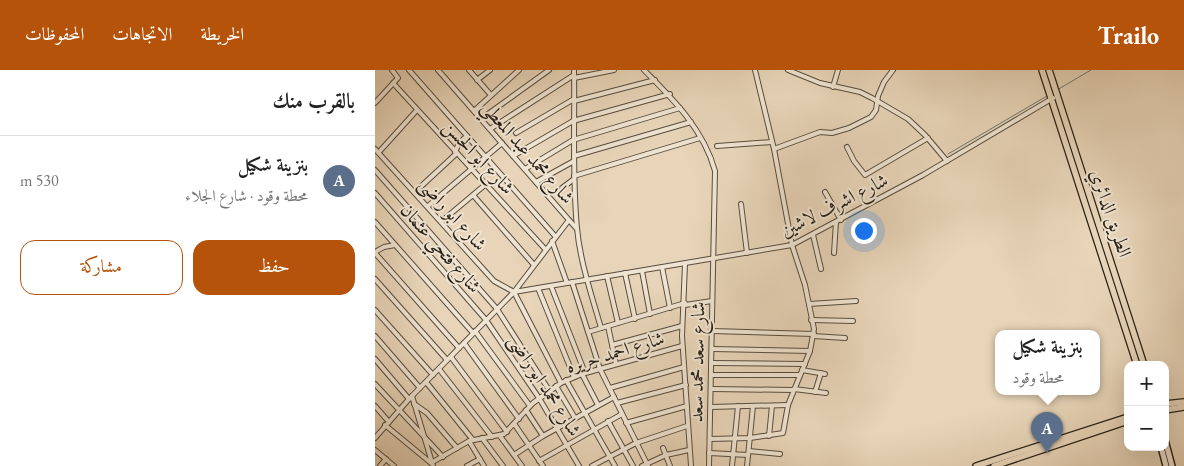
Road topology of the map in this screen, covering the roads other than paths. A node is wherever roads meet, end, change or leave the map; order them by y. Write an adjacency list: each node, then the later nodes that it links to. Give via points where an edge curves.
1 (392, 70): 20 (street, via 398,78)
2 (409, 70): 37 (street)
3 (438, 70): 31 (street, شارع محمد عبد المعطي)
4 (469, 70): 18 (street)
5 (490, 70): 18 (street)
6 (519, 70): 23 (street)
7 (549, 70): 32 (street)
8 (574, 70): 17 (street)
9 (614, 70): 17 (street)
10 (644, 70): 19 (street, شارع سعد محمد سعد)
11 (755, 70): 41 (street)
12 (788, 70): 21 (street)
13 (838, 70): 21 (street)
14 (893, 70): 27 (street, via 884,82)
15 (1042, 70): 22 (main road, الطريق الدائري)
16 (1049, 70): 22 (main road, الطريق الدائري)
17 (574, 77): 26 (street); 35 (street)
18 (477, 80): 23 (street)
19 (655, 80): 24 (street, شارع سعد محمد سعد); 26 (street)
20 (393, 83): 28 (street); 30 (street, شارع ابو الحسن)
21 (833, 87): 27 (street, via 860,92)
22 (1051, 87): 25 (main road, الطريق الدائري)
23 (490, 94): 31 (street)
24 (670, 94): 29 (street, شارع سعد محمد سعد); 33 (street)
25 (1054, 97): 51 (street, شارع اشرف لاشين); 124 (main road, الطريق الدائري); 125 (main road, الطريق الدائري)
26 (574, 100): 33 (street); 36 (street)
27 (878, 102): 39 (street, via 908,119); 45 (street, via 871,117 862,122 832,133 820,132)
28 (375, 103)
29 (680, 108): 34 (street, شارع سعد محمد سعد); 40 (street)
30 (417, 110): 46 (street); 47 (street, شارع ابو الحسن)
31 (474, 111): 32 (street, شارع محمد عبد المعطي)
32 (481, 119): 35 (street, شارع محمد عبد المعطي)
33 (573, 121): 40 (street); 48 (street)
34 (691, 122): 38 (street, شارع سعد محمد سعد); 50 (street)
35 (490, 129): 42 (street, شارع محمد عبد المعطي)
36 (516, 133)
37 (467, 136): 47 (street, via 459,143); 49 (street)
38 (700, 138): 55 (street); 79 (street, شارع سعد محمد سعد, via 715,171)
39 (928, 138): 44 (street, via 865,174); 51 (street)
40 (573, 140): 50 (street); 53 (street)
41 (772, 142): 43 (street); 45 (street)
42 (502, 143): 48 (street, شارع محمد عبد المعطي); 49 (street)
43 (717, 146)
44 (847, 147)
45 (774, 149): 74 (street)
46 (377, 151): 59 (street, شارع ابو راضى)
47 (456, 153): 52 (street, شارع ابو الحسن); 59 (street)
48 (513, 156): 53 (street, شارع محمد عبد المعطي)
49 (485, 157): 52 (street); 71 (street)
50 (574, 158): 55 (street); 56 (street)
51 (947, 161): 67 (street, شارع اشرف لاشين)
52 (471, 169): 57 (street, شارع ابو الحسن); 64 (street)
53 (525, 169): 56 (street, شارع محمد عبد المعطي)
54 (375, 170): 99 (street)
55 (574, 178): 58 (street); 69 (street)
56 (536, 182): 65 (street, شارع محمد عبد المعطي)
57 (486, 184): 62 (street); 75 (street, شارع ابو الحسن)
58 (562, 188)
59 (415, 192): 64 (street, شارع ابو راضى)
60 (825, 192): 67 (street)
61 (375, 193): 103 (street, شارع فتحي عثمان)
62 (473, 195): 66 (street); 81 (street)
63 (741, 204): 77 (street)
64 (428, 206): 66 (street, شارع ابو راضى)
65 (569, 220): 69 (street, شارع محمد عبد المعطي); 71 (street)
66 (441, 221): 93 (street, شارع ابو راضى, via 494,281)
67 (838, 221): 70 (street, شارع اشرف لاشين); 78 (street)
68 (375, 222): 73 (street)
69 (577, 230): 88 (street)
70 (813, 235): 74 (street, شارع اشرف لاشين); 83 (street)
71 (555, 236): 72 (street)
72 (552, 241): 75 (street); 90 (street)
73 (395, 245): 76 (street); 111 (street)
74 (792, 245): 77 (street, شارع اشرف لاشين); 97 (street)
75 (545, 249): 81 (street)
76 (375, 253): 119 (street)
77 (747, 253): 79 (street, شارع اشرف لاشين)
78 (834, 253)
79 (713, 258): 80 (street, شارع اشرف لاشين); 94 (street, شارع سعد محمد سعد)
80 (685, 264): 82 (street, شارع اشرف لاشين); 96 (street)
81 (534, 265): 93 (street)
82 (662, 268): 84 (street, شارع اشرف لاشين); 98 (street)
83 (821, 269)
84 (642, 271): 85 (street, شارع اشرف لاشين); 101 (street)
85 (625, 274): 86 (street, شارع اشرف لاشين); 102 (street)
86 (607, 276): 88 (street, شارع اشرف لاشين); 106 (street)
87 (375, 279): 122 (street)
88 (587, 280): 89 (street, شارع اشرف لاشين); 109 (street)
89 (572, 282): 90 (street, شارع اشرف لاشين); 112 (street)
90 (567, 283): 91 (street, شارع اشرف لاشين)
91 (551, 286): 92 (street, شارع اشرف لاشين); 133 (street)
92 (538, 288): 93 (street, شارع اشرف لاشين); 137 (street)
93 (514, 292): 99 (street); 140 (street)
94 (712, 301): 96 (street); 110 (street, شارع سعد محمد سعد)
95 (856, 301): 97 (street)
96 (685, 304): 98 (street); 108 (street)
97 (809, 304): 104 (street)
98 (670, 308): 101 (street)
99 (497, 309): 103 (street); 147 (street)
100 (375, 310): 134 (street)
101 (649, 314): 102 (street)
102 (635, 319): 106 (street)
103 (486, 320): 111 (street); 153 (street, شارع محمد ابو راضى)
104 (811, 320): 105 (street); 113 (street)
105 (853, 321)
106 (618, 323): 107 (street)
107 (608, 326): 109 (street); 117 (street)
108 (682, 326): 117 (street); 118 (street)
109 (601, 328): 112 (street)
110 (712, 331): 113 (street); 120 (street, شارع سعد محمد سعد)
111 (474, 332): 116 (street); 161 (street)
112 (588, 332): 131 (street)
113 (814, 335): 115 (street); 121 (street)
114 (375, 336): 144 (street)
115 (845, 338)
116 (464, 343): 119 (street); 175 (street)
117 (612, 345): 127 (street)
118 (682, 346): 127 (street, شارع احمد حريره); 129 (street)
119 (459, 348): 122 (street)
120 (712, 349): 121 (street); 126 (street, شارع سعد محمد سعد)
121 (810, 351): 128 (street)
122 (449, 358): 130 (street); 184 (street)
123 (375, 359): 151 (street)
124 (1136, 361)
125 (1143, 361)
126 (712, 363): 128 (street); 135 (street, شارع سعد محمد سعد)
127 (616, 364): 131 (street, شارع احمد حريره)
128 (805, 364): 132 (street)
129 (685, 366): 142 (street); 145 (street)
130 (439, 369): 134 (street); 189 (street)
131 (601, 369): 133 (street, شارع احمد حريره); 145 (street)
132 (802, 370): 136 (street); 149 (street, via 823,374)
133 (583, 374): 137 (street, شارع احمد حريره); 158 (street)
134 (433, 375): 139 (street)
135 (712, 375): 136 (street); 146 (street, شارع سعد محمد سعد)
136 (800, 375): 148 (street)
137 (573, 377): 138 (street, شارع احمد حريره)
138 (567, 380): 140 (street, شارع احمد حريره); 171 (street)
139 (426, 382): 144 (street); 196 (street)
140 (561, 383): 143 (street, شارع احمد حريره)
141 (375, 384): 169 (street)
142 (686, 385): 155 (street); 162 (street)
143 (555, 386): 147 (street, شارع احمد حريره); 173 (street)
144 (420, 388): 151 (street)
145 (610, 388): 152 (street)
146 (711, 389): 148 (street); 166 (street, شارع سعد محمد سعد)
147 (549, 390): 153 (street, شارع احمد حريره)
148 (794, 390): 149 (street); 159 (street)
149 (815, 392): 150 (street)
150 (826, 393)
151 (411, 397): 156 (street); 169 (street)
152 (614, 397): 155 (street); 158 (street)
153 (539, 398): 161 (street, شارع احمد حريره); 182 (street, شارع محمد ابو راضى)
154 (1184, 402): 157 (main road)
155 (617, 403): 172 (street)
156 (414, 404): 185 (street); 200 (street, via 427,413)
157 (1169, 404)
158 (598, 405): 171 (street)
159 (788, 405): 165 (street); 188 (street, via 784,432)
160 (375, 406): 178 (street)
161 (530, 406): 170 (street, شارع احمد حريره)
162 (687, 406): 179 (street); 181 (street)
163 (738, 406): 164 (street); 166 (street); 194 (street)
164 (753, 406): 165 (street); 192 (street)
165 (771, 406): 188 (street)
166 (711, 407): 193 (street, شارع سعد محمد سعد)
167 (1184, 407): 168 (main road)
168 (1169, 409)
169 (399, 410): 178 (street); 185 (street)
170 (526, 410): 175 (street, شارع احمد حريره); 187 (street)
171 (585, 412): 173 (street); 183 (street)
172 (621, 414): 176 (street); 179 (street)
173 (575, 418): 182 (street)
174 (1124, 418): 195 (main road)
175 (519, 420): 180 (street, شارع احمد حريره)
176 (608, 421): 183 (street); 201 (street)
177 (1124, 422): 195 (main road)
178 (387, 423): 190 (street); 217 (street)
179 (626, 423): 197 (street)
180 (515, 425): 184 (street, شارع احمد حريره); 198 (street)
181 (687, 426): 197 (street); 204 (street)
182 (557, 428): 187 (street); 199 (street, شارع محمد ابو راضى)
183 (594, 429): 199 (street); 213 (street)
184 (507, 432): 186 (street, شارع احمد حريره)
185 (424, 434): 214 (street); 217 (street)
186 (499, 436): 189 (street, شارع احمد حريره); 211 (street)
187 (543, 436): 198 (street)
188 (769, 436): 192 (street)
189 (492, 437): 191 (street, شارع احمد حريره)
190 (375, 438)
191 (482, 438): 196 (street, شارع احمد حريره); 225 (street)
192 (750, 438): 194 (street); 208 (street)
193 (710, 439): 194 (street); 207 (street, شارع سعد محمد سعد)
194 (735, 439): 209 (street)
195 (1068, 439): 235 (main road); 236 (main road)
196 (471, 440): 200 (street, شارع احمد حريره); 215 (street)
197 (636, 443): 201 (street); 220 (street)
198 (529, 444): 211 (street); 218 (street)
199 (567, 445): 218 (street); 219 (street, شارع محمد ابو راضى)
200 (457, 448): 214 (street, شارع احمد حريره)
201 (623, 448): 213 (street); 229 (street)
202 (663, 448): 212 (street)
203 (375, 450): 216 (street)
204 (689, 450): 212 (street); 231 (street)
205 (1162, 451): 237 (street)
206 (1168, 451): 238 (street)
207 (709, 453): 209 (street); 232 (street, شارع سعد محمد سعد)
208 (749, 453): 209 (street); 210 (street); 234 (street)
209 (733, 454): 233 (street)
210 (780, 454)
211 (513, 455): 226 (street)
212 (666, 455): 220 (street); 230 (street)
213 (609, 456): 227 (street); 228 (street)
214 (443, 457): 217 (street, شارع احمد حريره)
215 (480, 458): 223 (street); 224 (street)
216 (386, 459): 221 (street); 222 (street)
217 (433, 464)
218 (541, 464)
219 (577, 465)
220 (645, 465)
221 (381, 466)
222 (394, 466)
223 (467, 466)
224 (484, 466)
225 (503, 466)
226 (522, 466)
227 (592, 466)
228 (613, 466)
229 (633, 466)
230 (670, 466)
231 (691, 466)
232 (709, 466)
233 (732, 466)
234 (747, 466)
235 (976, 466)
236 (994, 466)
237 (1166, 466)
238 (1172, 466)

